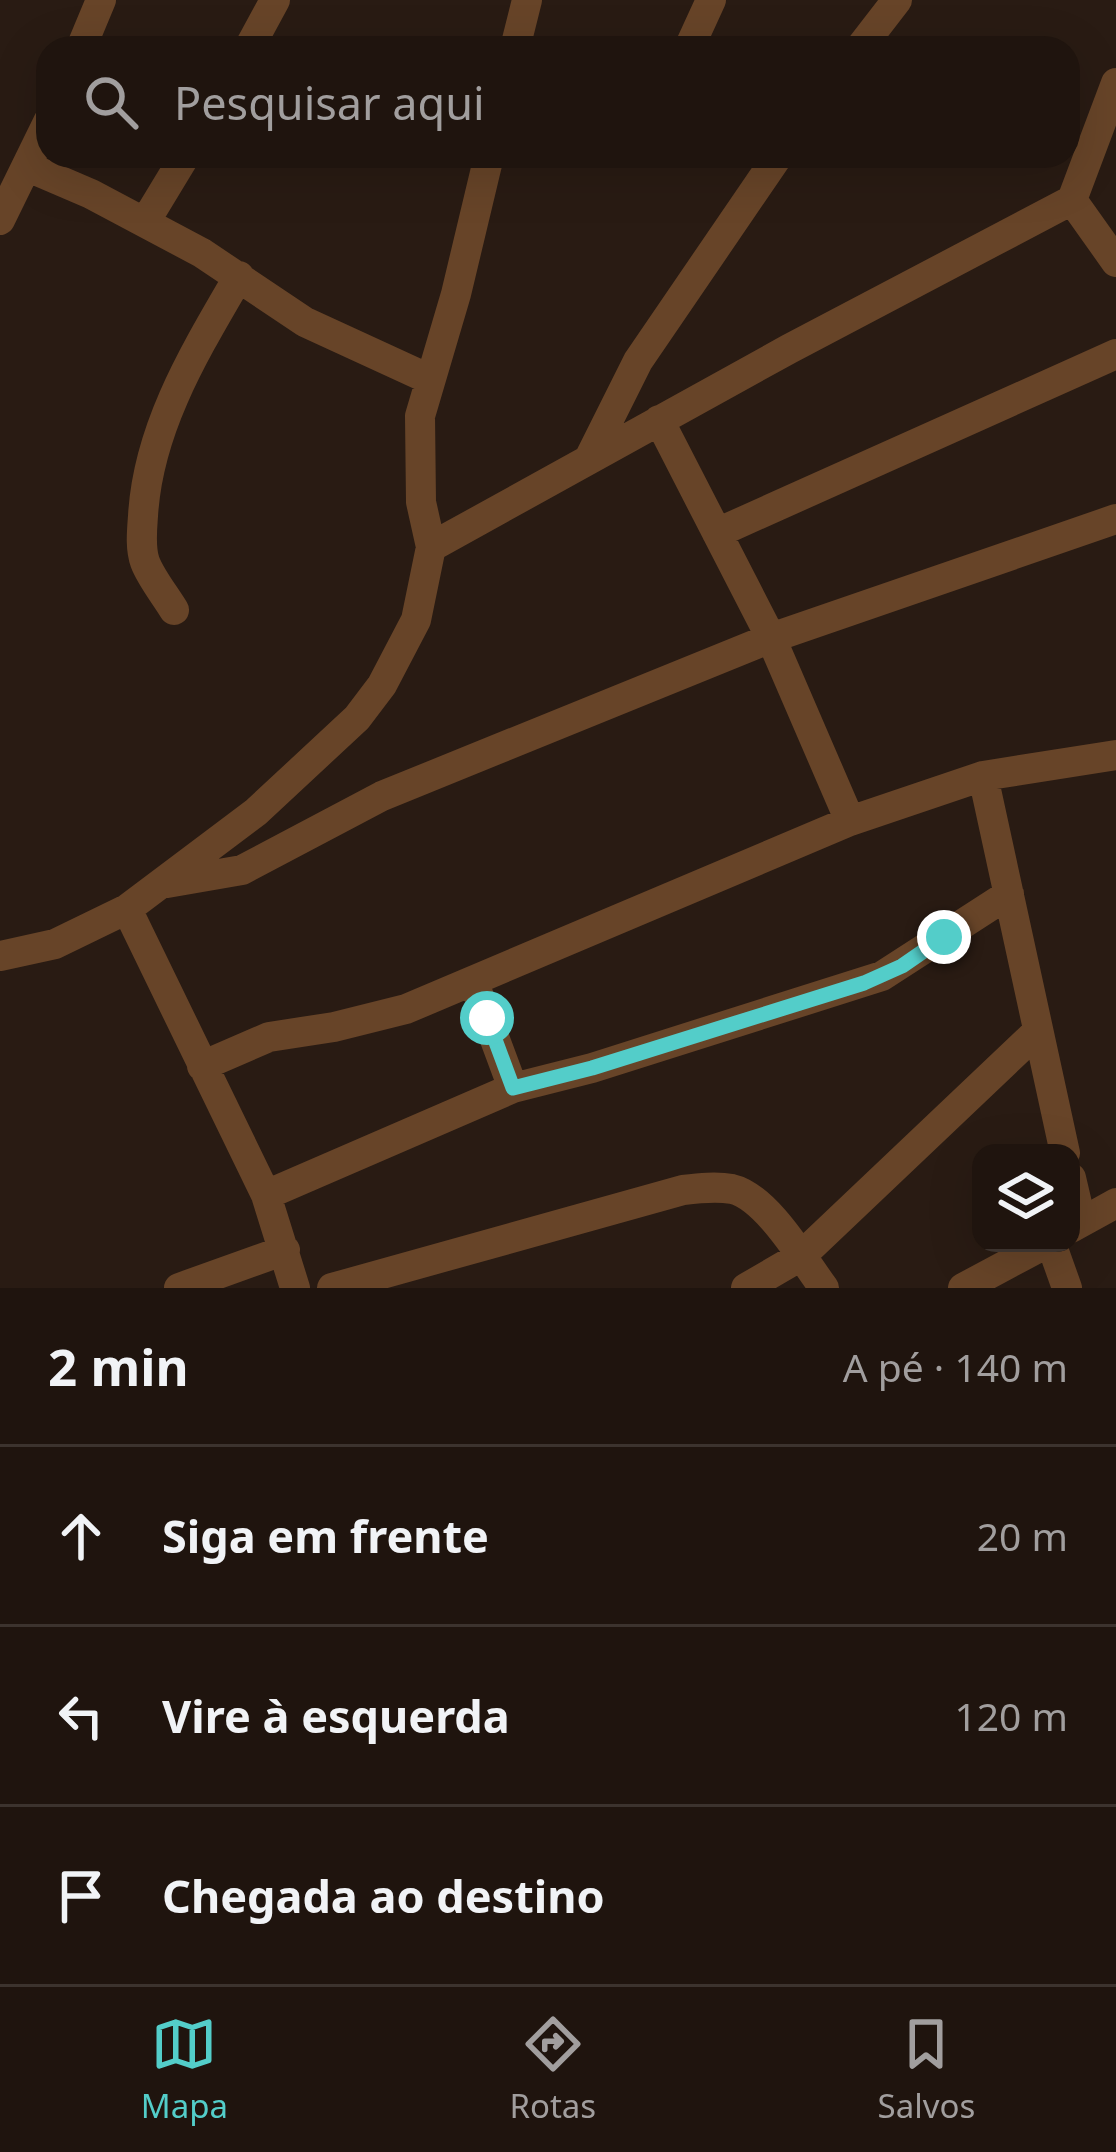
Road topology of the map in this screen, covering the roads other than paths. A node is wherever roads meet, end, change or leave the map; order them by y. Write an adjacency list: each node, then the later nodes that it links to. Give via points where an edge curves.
1 (101, 0): 6 (street)
2 (275, 0): 7 (street)
3 (526, 0): 8 (street)
4 (711, 0): 9 (street)
5 (897, 0): 10 (street)
6 (85, 36)
7 (256, 36)
8 (518, 36)
9 (694, 36)
10 (869, 36)
11 (1116, 83): 17 (street)
12 (36, 149): 13 (street)
13 (28, 167): 18 (street); 19 (street)
14 (178, 168): 19 (street)
15 (486, 168): 23 (street)
16 (770, 168): 25 (street, via 638,361)
17 (1072, 200): 20 (street); 24 (street)
18 (0, 220)
19 (146, 222): 21 (street)
20 (1116, 262)
21 (239, 276): 23 (street, via 304,322); 29 (street, via 166,413 148,479 146,563)
22 (1116, 354): 27 (street)
23 (428, 379): 28 (street, via 417,457)
24 (659, 420): 25 (street); 27 (street)
25 (589, 459): 28 (street)
26 (1116, 519): 30 (street)
27 (717, 532): 30 (street)
28 (431, 547): 34 (street, via 416,620 357,718 256,812)
29 (174, 610)
30 (771, 638): 33 (street); 34 (street, via 382,796 242,870)
31 (1116, 755): 32 (street)
32 (983, 776): 33 (street); 35 (street)
33 (850, 821): 38 (street)
34 (162, 884): 36 (street)
35 (1009, 895): 39 (street); 41 (street, via 864,983)
36 (127, 909): 37 (street, via 55,944); 40 (street)
37 (0, 956)
38 (474, 983): 40 (street, via 389,1014 268,1036); 41 (street)
39 (1036, 1032): 42 (street); 49 (street)
40 (202, 1066): 43 (street)
41 (513, 1088): 43 (street)
42 (1063, 1144)
43 (266, 1195): 46 (street)
44 (1116, 1203): 45 (street)
45 (1080, 1222)
46 (285, 1250): 50 (street); 51 (street)
47 (1032, 1252): 55 (street)
48 (1053, 1252): 56 (street)
49 (800, 1256): 52 (street, via 747,1194 704,1188); 53 (street); 54 (street)
50 (179, 1288)
51 (295, 1288)
52 (332, 1288)
53 (746, 1288)
54 (824, 1288)
55 (963, 1288)
56 (1067, 1288)

